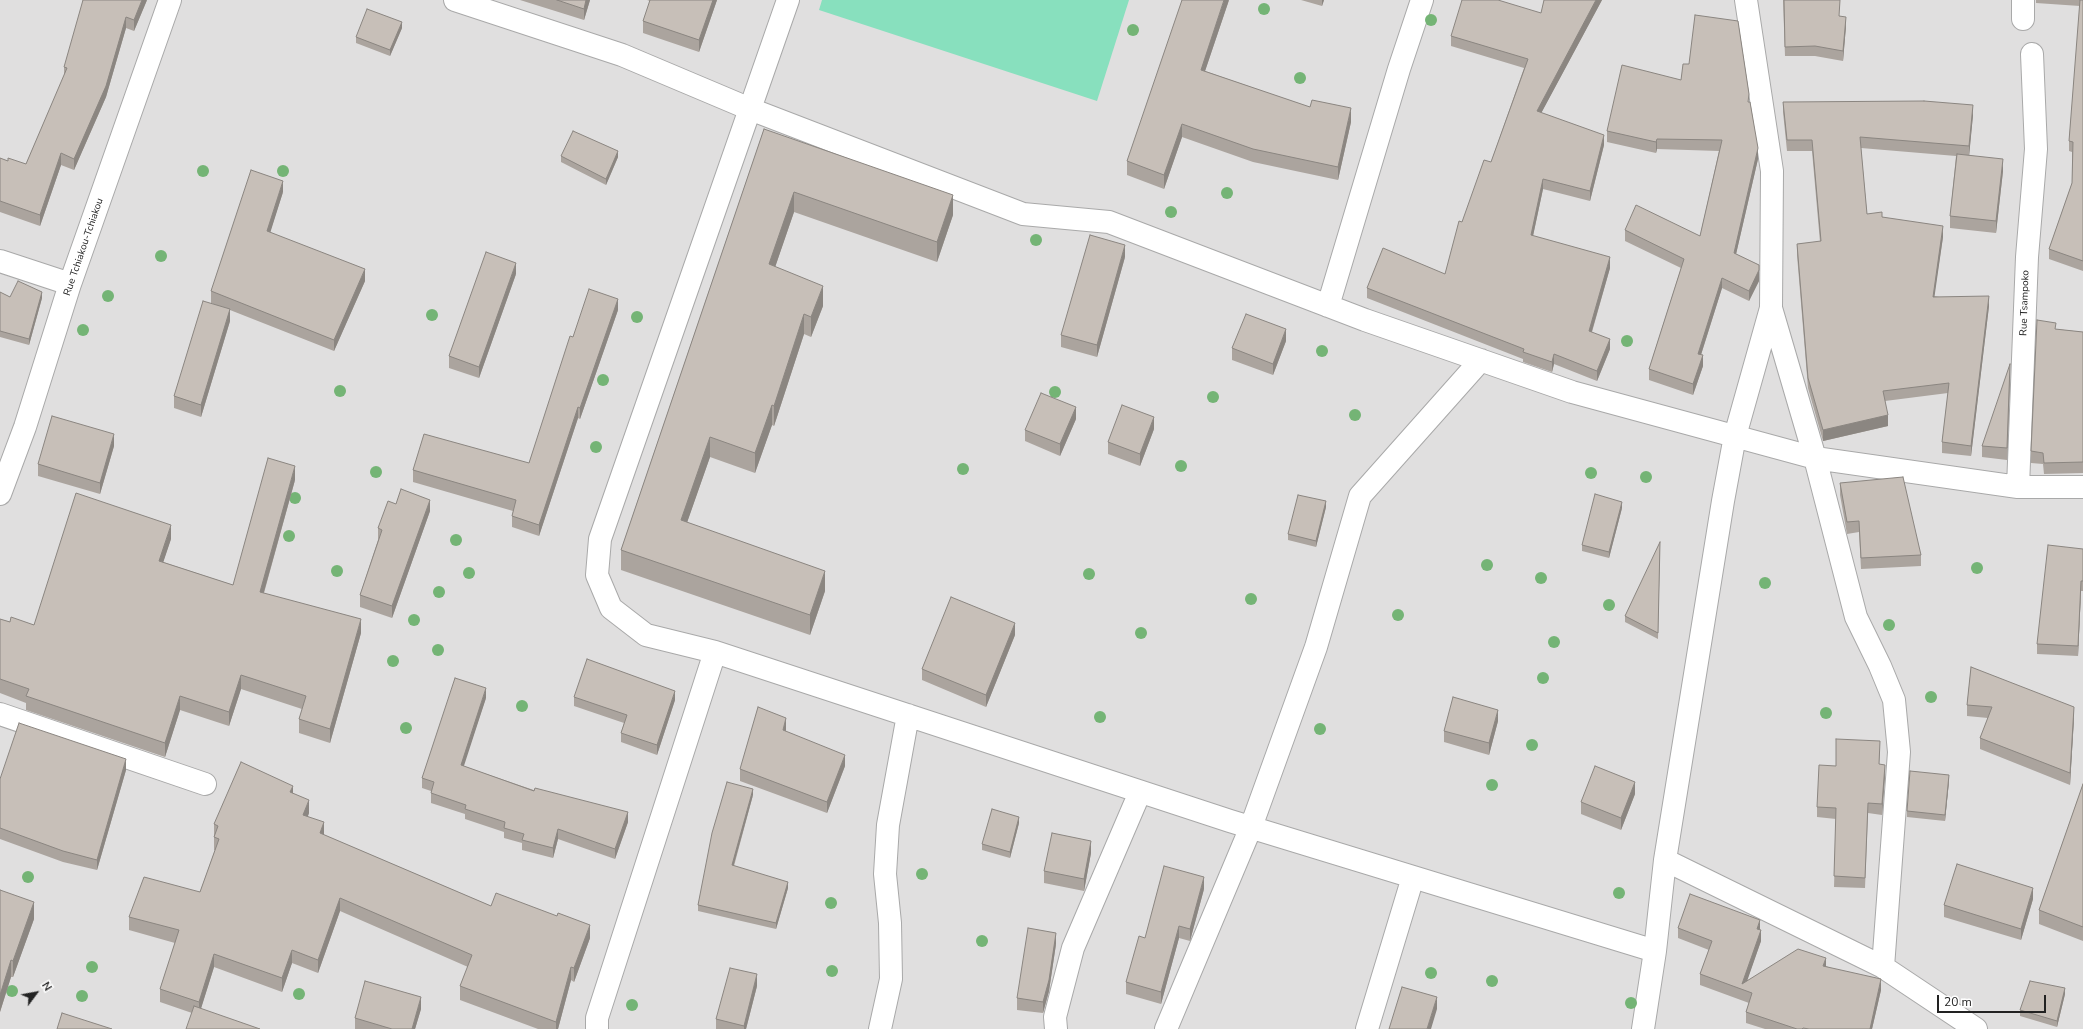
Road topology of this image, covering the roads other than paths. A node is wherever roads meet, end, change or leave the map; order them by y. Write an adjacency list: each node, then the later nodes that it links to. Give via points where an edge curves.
1 (170, 0): 9 (street, Rue Tchiakou-Tchiakou)
2 (455, 0): 7 (street, via 622,55)
3 (788, 0): 7 (street)
4 (1422, 0): 10 (street)
5 (1746, 0): 11 (street, via 1772,171)
6 (2032, 54): 16 (street, Rue Tsampoko, via 2036,149 2027,257)
7 (750, 109): 10 (street, via 1023,214 1109,222); 18 (street, via 600,539 597,575 611,608 646,634)
8 (0, 260): 9 (street)
9 (70, 284): 17 (street, Rue Tchiakou-Tchiakou, via 25,427)
10 (1328, 306): 12 (street)
11 (1771, 308): 13 (street); 14 (street)
12 (1481, 360): 13 (street, via 1572,392); 23 (street, via 1360,496 1316,647)
13 (1735, 436): 14 (street); 24 (street, via 1722,501)
14 (1816, 458): 16 (street); 27 (street, via 1856,617 1894,700 1899,752)
15 (2083, 487): 16 (street)
16 (2018, 488)
17 (0, 494)
18 (715, 652): 20 (street); 28 (street, via 597,1018)
19 (0, 714): 21 (street)
20 (908, 715): 22 (street); 29 (street, via 888,825 885,874 890,923 891,980)
21 (205, 784)
22 (1140, 792): 23 (street); 30 (street, via 1073,948 1055,1017)
23 (1251, 827): 25 (street); 31 (street)
24 (1665, 860): 26 (street); 27 (street)
25 (1413, 877): 26 (street); 32 (street)
26 (1655, 951): 33 (street)
27 (1883, 967): 34 (street)
28 (597, 1029)
29 (880, 1029)
30 (1056, 1029)
31 (1166, 1029)
32 (1367, 1029)
33 (1643, 1029)
34 (1976, 1029)

